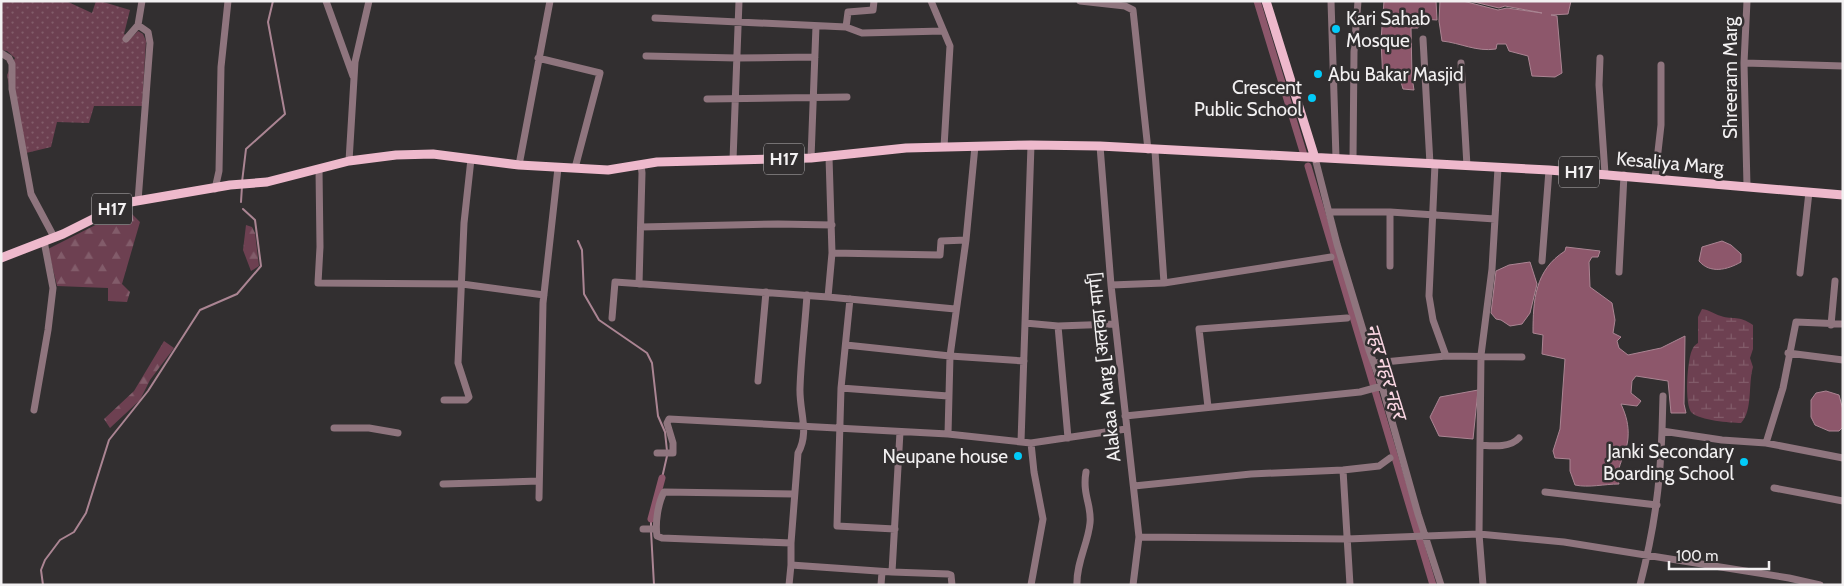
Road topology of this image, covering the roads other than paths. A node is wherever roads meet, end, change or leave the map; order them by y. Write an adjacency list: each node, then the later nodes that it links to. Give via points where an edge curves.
1 (142, 1): 16 (street)
2 (228, 1): 63 (street, via 221,67 219,171)
3 (326, 1): 32 (street)
4 (369, 1): 32 (street)
5 (550, 1): 25 (street)
6 (739, 1): 15 (street)
7 (874, 1): 18 (street, via 873,10 848,12)
8 (931, 1): 19 (street)
9 (1080, 1): 41 (street, via 1133,10)
10 (1266, 1): 44 (main road)
11 (1331, 1): 45 (street)
12 (1358, 1): 47 (street)
13 (1747, 1): 28 (street, Shreeram Marg)
14 (655, 18): 15 (street)
15 (738, 21): 17 (street); 26 (street)
16 (138, 25): 20 (street); 66 (street, via 148,32 150,43)
17 (816, 26): 18 (street); 24 (street)
18 (846, 27): 19 (street, via 862,33)
19 (943, 31): 40 (street, via 950,46)
20 (126, 39)
21 (1423, 39): 50 (street)
22 (1, 53): 73 (street, via 12,64 12,89 31,194)
23 (646, 56): 26 (street)
24 (814, 56): 26 (street); 34 (street)
25 (538, 58): 51 (street); 55 (street, via 600,73)
26 (737, 58): 36 (street)
27 (1600, 58): 59 (street)
28 (1744, 63): 31 (street); 62 (street, Shreeram Marg)
29 (1462, 64): 53 (street)
30 (1661, 65): 61 (street, via 1661,125)
31 (1843, 66)
32 (354, 79): 49 (street)
33 (847, 97): 34 (street)
34 (813, 98): 36 (street); 43 (street)
35 (708, 99): 36 (street)
36 (735, 100): 48 (street)
37 (1030, 145): 38 (main road, H17); 39 (main road, H17); 96 (street)
38 (975, 146): 40 (main road, H17); 74 (street)
39 (1100, 146): 41 (main road, H17); 87 (street, Alakaa Marg [अलका मार्ग])
40 (944, 147): 42 (main road, H17)
41 (1151, 150): 44 (main road, H17); 84 (street)
42 (829, 157): 43 (main road, H17); 71 (street)
43 (811, 158): 48 (main road, H17)
44 (1315, 158): 45 (main road, Kesaliya Marg / H17); 67 (street)
45 (1336, 158): 47 (main road, Kesaliya Marg / H17)
46 (471, 159): 49 (main road, H17, via 418,153); 51 (main road, H17); 85 (street)
47 (1353, 159): 50 (main road, Kesaliya Marg / H17)
48 (733, 160): 52 (main road, H17)
49 (350, 161): 57 (main road, H17)
50 (1432, 164): 53 (main road, Kesaliya Marg / H17); 69 (street)
51 (519, 165): 54 (main road, H17)
52 (641, 165): 55 (main road, H17, via 621,170); 72 (street)
53 (1467, 166): 56 (main road, Kesaliya Marg / H17)
54 (558, 168): 55 (main road, H17); 89 (street)
55 (575, 168)
56 (1498, 168): 58 (main road, Kesaliya Marg / H17); 70 (street)
57 (319, 169): 63 (main road, H17); 85 (street, via 318,283)
58 (1549, 170): 59 (main road, Kesaliya Marg / H17); 79 (street)
59 (1605, 174): 60 (main road, Kesaliya Marg / H17)
60 (1624, 176): 61 (main road, Kesaliya Marg / H17); 81 (street)
61 (1655, 178): 62 (main road, Kesaliya Marg / H17)
62 (1747, 186): 64 (main road, Kesaliya Marg / H17)
63 (215, 189): 66 (main road, H17)
64 (1809, 192): 65 (main road, Kesaliya Marg / H17); 82 (street)
65 (1843, 195)
66 (138, 201): 73 (main road, H17)
67 (1330, 212): 68 (street); 109 (street)
68 (1390, 212): 69 (street); 80 (street)
69 (1432, 215): 70 (street); 105 (street, via 1429,296 1433,320)
70 (1495, 219): 103 (street)
71 (832, 225): 72 (street); 76 (street)
72 (641, 226): 86 (street)
73 (54, 237): 75 (main road, H17)
74 (966, 240): 76 (street, via 941,241 940,254); 93 (street)
75 (44, 241): 78 (main road, H17); 117 (street, via 53,288)
76 (832, 253): 91 (street)
77 (1331, 257): 84 (street)
78 (1, 258)
79 (1542, 261)
80 (1390, 266)
81 (1619, 272)
82 (1800, 273)
83 (1835, 281): 99 (street)
84 (1164, 283): 87 (street)
85 (462, 284): 89 (street); 115 (street, via 458,363 469,397 466,400)
86 (639, 284): 88 (street); 94 (street, via 616,282)
87 (1111, 284): 97 (street, Alakaa Marg [अलका मार्ग])
88 (766, 292): 90 (street); 110 (street)
89 (544, 295): 138 (street)
90 (807, 295): 91 (street); 119 (street, via 799,408)
91 (828, 297): 92 (street)
92 (850, 299): 93 (street); 101 (street)
93 (956, 309): 104 (street)
94 (612, 318)
95 (1347, 318): 116 (street, via 1199,329)
96 (1025, 323): 100 (street); 108 (street)
97 (1115, 324): 100 (street); 118 (street, Alakaa Marg [अलका मार्ग])
98 (1843, 324): 99 (street)
99 (1831, 325): 102 (street, via 1796,322)
100 (1058, 326): 127 (street)
101 (846, 344): 104 (street); 112 (street)
102 (1788, 353): 107 (street); 130 (street, via 1783,388)
103 (1481, 355): 105 (street); 106 (street); 132 (street)
104 (950, 356): 108 (street); 113 (street)
105 (1446, 356): 109 (street)
106 (1522, 357)
107 (1843, 360)
108 (1024, 361): 129 (street)
109 (1374, 363): 111 (street)
110 (758, 381)
111 (1381, 387): 116 (street); 151 (street)
112 (841, 388): 113 (street); 121 (street)
113 (948, 396): 126 (street)
114 (1662, 396): 123 (street)
115 (444, 400)
116 (1208, 407): 118 (street)
117 (34, 410)
118 (1125, 416): 122 (street, Alakaa Marg [अलका मार्ग])
119 (805, 427): 121 (street); 133 (street, via 669,419 673,453); 143 (street, via 798,453)
120 (334, 428): 125 (street, via 369,428)
121 (840, 428): 124 (street); 149 (street, via 837,526)
122 (1126, 429): 127 (street); 140 (street, Alakaa Marg [अलका मार्ग])
123 (1662, 431): 130 (street, via 1722,440); 146 (street)
124 (900, 432): 126 (street); 149 (street)
125 (398, 433)
126 (948, 434): 129 (street)
127 (1068, 438): 131 (street)
128 (1519, 438): 132 (street, via 1505,445)
129 (1021, 442): 131 (street)
130 (1766, 442): 135 (street)
131 (1031, 443): 162 (street, via 1043,519)
132 (1480, 445): 150 (street)
133 (657, 453)
134 (1390, 458): 136 (street, via 1379,466)
135 (1843, 458)
136 (1344, 470): 140 (street, via 1251,474); 153 (street)
137 (1086, 472): 163 (street, via 1084,489 1090,524 1080,558)
138 (539, 481): 139 (street); 144 (street)
139 (443, 484)
140 (1134, 486): 152 (street, Alakaa Marg [अलका मार्ग])
141 (1774, 488): 145 (street)
142 (1545, 492): 146 (street)
143 (794, 494): 148 (street, via 664,492); 154 (street)
144 (539, 498)
145 (1843, 502)
146 (1657, 506): 155 (street)
147 (644, 529): 148 (street)
148 (656, 529): 154 (street, via 657,536 662,538)
149 (895, 529): 158 (street)
150 (1479, 534): 151 (street); 155 (street, via 1564,542); 167 (street)
151 (1425, 535): 153 (street); 166 (street)
152 (1139, 537): 153 (street); 164 (street, Alakaa Marg [अलका मार्ग])
153 (1347, 539): 165 (street)
154 (791, 543): 156 (street)
155 (1647, 556): 168 (street); 169 (street)
156 (791, 565): 157 (street); 159 (street)
157 (882, 572): 158 (street); 160 (street)
158 (892, 572): 161 (street, via 951,574)
159 (789, 585)
160 (881, 585)
161 (952, 585)
162 (1031, 585)
163 (1077, 585)
164 (1134, 585)
165 (1350, 585)
166 (1441, 585)
167 (1483, 585)
168 (1640, 585)
169 (1820, 585)

